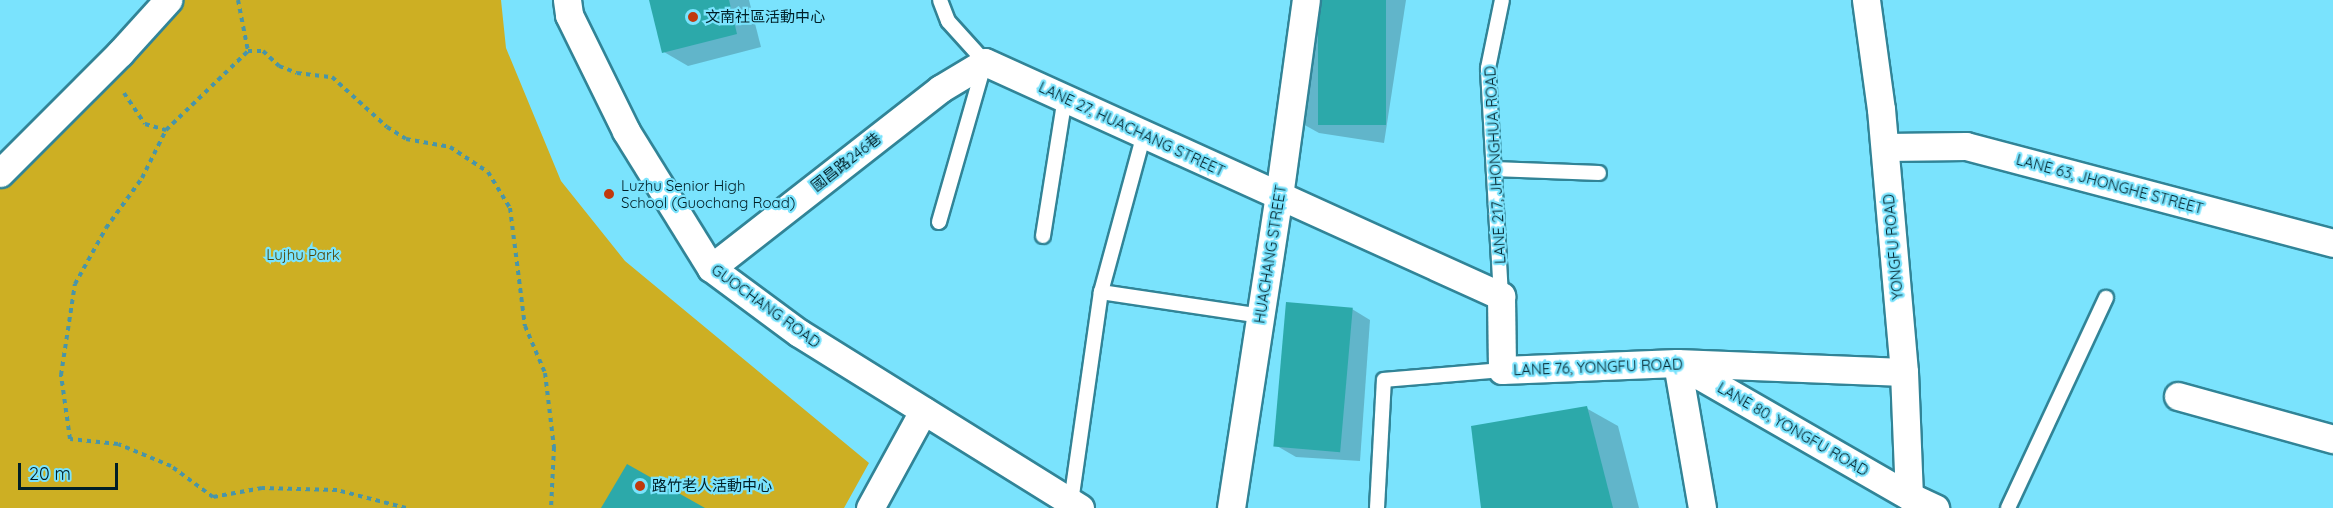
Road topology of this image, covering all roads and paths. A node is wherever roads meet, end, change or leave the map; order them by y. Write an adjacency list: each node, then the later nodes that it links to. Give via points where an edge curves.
1 (168, 0): 10 (street)
2 (238, 0): 8 (path)
3 (567, 0): 22 (street, GUOCHANG ROAD, via 569,15 627,130)
4 (940, 0): 9 (lane, via 948,21)
5 (1306, 0): 18 (street, HUACHANG STREET)
6 (1502, 0): 15 (lane, LANE 217, JHONGHUA ROAD, via 1488,68)
7 (1866, 0): 14 (street, YONGFU ROAD)
8 (248, 51): 12 (path); 36 (path, via 263,51 279,66 297,73 332,77 387,127 406,139 450,147 488,172 510,208 525,326 545,373 554,447)
9 (986, 62): 11 (street, LANE 27, HUACHANG STREET); 19 (lane); 22 (street, 國昌路246巷, via 940,89)
10 (108, 66): 12 (path, via 144,123); 16 (street)
11 (1065, 98): 13 (street, LANE 27, HUACHANG STREET); 20 (lane)
12 (166, 130): 35 (path, via 142,178 106,228 75,284 61,375 70,439 118,444 171,466 213,497 262,488 337,490)
13 (1144, 134): 18 (street, LANE 27, HUACHANG STREET); 23 (lane)
14 (1885, 147): 21 (street, LANE 63, JHONGHE STREET, via 1966,146); 29 (street, YONGFU ROAD)
15 (1494, 169): 17 (lane); 24 (lane, LANE 217, JHONGHUA ROAD)
16 (0, 173)
17 (1599, 173)
18 (1279, 196): 24 (street); 26 (street, HUACHANG STREET)
19 (939, 222)
20 (1043, 236)
21 (2333, 243)
22 (711, 268): 31 (street, GUOCHANG ROAD, via 799,333)
23 (1101, 292): 26 (lane); 34 (lane)
24 (1501, 296): 28 (street, LANE 76, YONGFU ROAD)
25 (2106, 298): 42 (lane)
26 (1261, 316): 38 (street, HUACHANG STREET)
27 (1677, 363): 28 (street, LANE 76, YONGFU ROAD); 29 (street, LANE 76, YONGFU ROAD); 33 (street, LANE 80, YONGFU ROAD); 40 (street)
28 (1502, 370): 39 (lane, via 1384,380)
29 (1904, 372): 33 (street, YONGFU ROAD)
30 (2178, 396): 32 (street)
31 (923, 411): 34 (street, GUOCHANG ROAD); 37 (street)
32 (2333, 439)
33 (1910, 496): 41 (street, LANE 80, YONGFU ROAD)
34 (1075, 505)
35 (406, 508)
36 (552, 508)
37 (870, 508)
38 (1231, 508)
39 (1377, 508)
40 (1702, 508)
41 (1935, 508)
42 (2008, 508)

